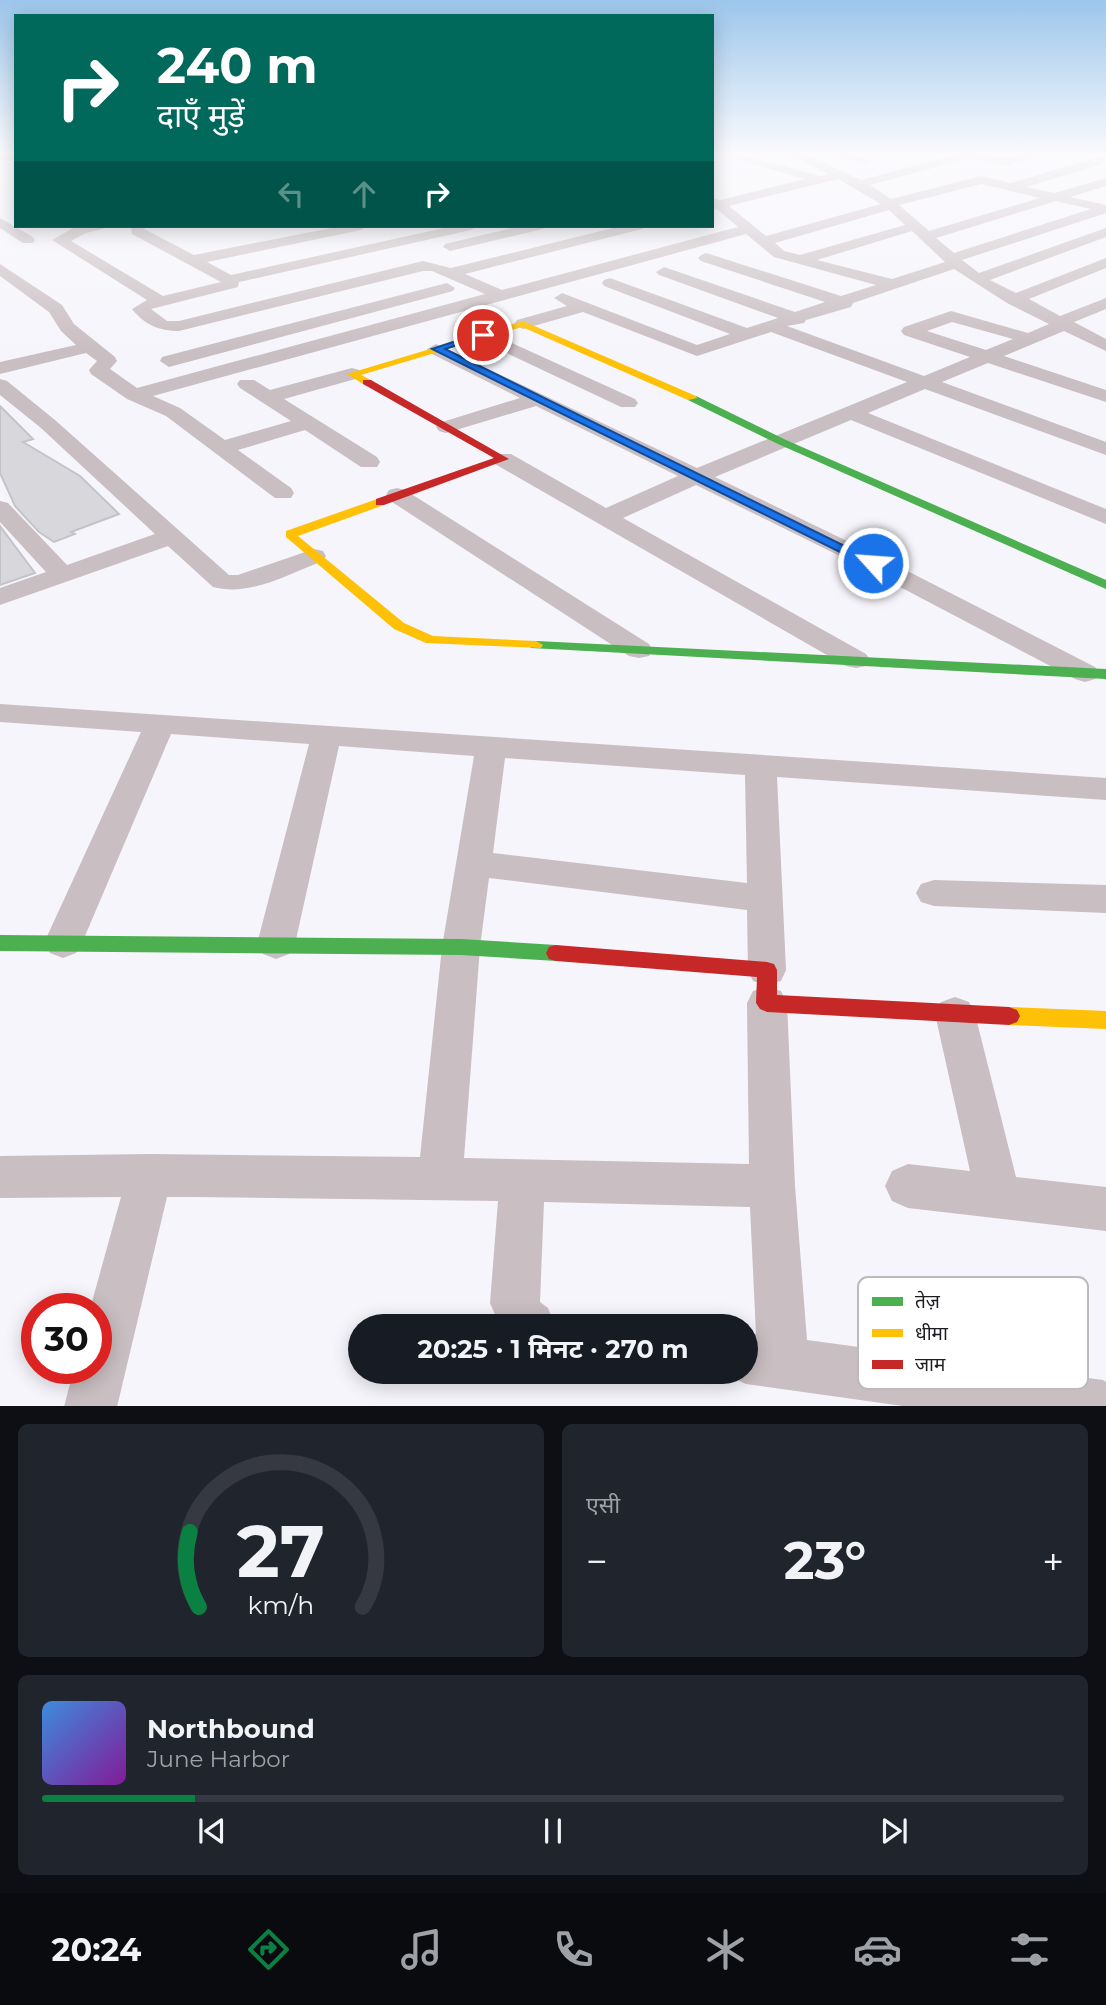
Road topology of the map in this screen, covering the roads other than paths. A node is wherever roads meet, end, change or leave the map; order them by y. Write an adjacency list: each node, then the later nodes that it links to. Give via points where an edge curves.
1 (738, 219): 6 (street)
2 (841, 219): 19 (street)
3 (907, 219): 15 (street)
4 (970, 219): 15 (street)
5 (1078, 219): 24 (street)
6 (750, 226): 19 (street); 37 (street)
7 (3, 227): 18 (street)
8 (87, 228): 41 (street, via 59,240)
9 (136, 228): 22 (street)
10 (351, 228): 22 (street)
11 (393, 228): 17 (street)
12 (462, 228): 17 (street)
13 (529, 228): 20 (street)
14 (628, 228): 26 (street)
15 (921, 231): 23 (street); 24 (street)
16 (1106, 232): 31 (street)
17 (417, 238): 20 (street); 32 (street)
18 (29, 240)
19 (762, 242): 23 (street, via 779,254)
20 (443, 248): 26 (street)
21 (706, 258): 28 (street)
22 (194, 260): 32 (street)
23 (800, 260): 36 (street)
24 (954, 261): 31 (street); 36 (street)
25 (1106, 263): 40 (street)
26 (484, 264): 30 (street)
27 (0, 269): 53 (street, via 56,309)
28 (747, 271): 35 (street); 42 (street)
29 (664, 272): 35 (street)
30 (450, 273): 33 (street); 41 (street, via 423,266 170,328 140,309)
31 (977, 279): 40 (street)
32 (229, 280): 41 (street, via 232,284 228,286)
33 (471, 282): 37 (street); 56 (street)
34 (610, 283): 39 (street)
35 (702, 285): 39 (street); 45 (street)
36 (895, 285): 42 (street)
37 (501, 295): 62 (street)
38 (562, 298): 44 (street)
39 (654, 299): 50 (street)
40 (1013, 300): 47 (street)
41 (160, 301)
42 (845, 303): 45 (street)
43 (1106, 303): 47 (street)
44 (582, 307): 46 (street); 50 (street, via 690,350 705,350)
45 (798, 319): 48 (street)
46 (523, 324): 49 (street); 71 (street)
47 (1060, 324): 51 (street); 52 (street)
48 (774, 327): 50 (street); 59 (street)
49 (483, 335): 54 (street); 66 (street)
50 (749, 335)
51 (1030, 339): 55 (street); 55 (street, via 951,316 910,331)
52 (1106, 346)
53 (89, 347): 57 (street); 62 (street, via 108,361 98,370)
54 (436, 349): 58 (street); 65 (street)
55 (987, 357): 59 (street); 63 (street)
56 (169, 361)
57 (5, 362)
58 (352, 374): 64 (street); 70 (street)
59 (925, 383): 68 (street); 73 (street)
60 (247, 384): 64 (street)
61 (0, 385): 67 (street)
62 (134, 395): 72 (street, via 173,412)
63 (1106, 396)
64 (268, 397): 69 (street)
65 (537, 399): 70 (street); 76 (street)
66 (628, 403)
67 (10, 404): 83 (street)
68 (851, 413): 71 (street); 81 (street)
69 (308, 423): 72 (street); 75 (street)
70 (446, 427): 74 (street)
71 (782, 442): 76 (street); 86 (street)
72 (222, 448): 77 (street)
73 (1106, 449)
74 (503, 459): 78 (street); 80 (street)
75 (369, 462)
76 (695, 477): 80 (street); 90 (street)
77 (283, 493)
78 (397, 495): 84 (street, via 291,534); 88 (street)
79 (0, 508): 82 (street)
80 (605, 517): 89 (street)
81 (1106, 517)
82 (11, 535): 85 (street)
83 (171, 537): 84 (street, via 230,584); 85 (street)
84 (314, 556): 88 (street, via 399,626 431,640)
85 (62, 575): 87 (street)
86 (1106, 585)
87 (0, 597)
88 (639, 650): 89 (street)
89 (856, 660): 90 (street)
90 (1096, 673)
91 (0, 713): 92 (street)
92 (160, 724): 93 (street); 102 (street)
93 (326, 736): 94 (street); 103 (street)
94 (491, 747): 95 (street); 97 (street)
95 (761, 766): 96 (street); 99 (street)
96 (1106, 789)
97 (474, 863): 99 (street); 104 (street)
98 (934, 893): 100 (street)
99 (765, 899): 105 (street)
100 (1106, 900)
101 (0, 943): 102 (street)
102 (63, 943): 103 (street)
103 (276, 944): 104 (street)
104 (461, 947): 105 (street, via 633,957); 110 (street)
105 (767, 987): 106 (street); 112 (street)
106 (955, 1014): 107 (street); 114 (street)
107 (1106, 1020)
108 (150, 1175): 109 (street); 110 (street); 120 (street)
109 (0, 1177)
110 (440, 1178): 111 (street)
111 (522, 1180): 112 (street); 116 (street, via 515,1303)
112 (772, 1186): 117 (street)
113 (908, 1186): 114 (street)
114 (998, 1196): 115 (street)
115 (1106, 1209)
116 (520, 1314)
117 (764, 1360): 118 (street)
118 (858, 1373)
119 (978, 1389): 121 (street)
120 (90, 1406)
121 (1103, 1406)

